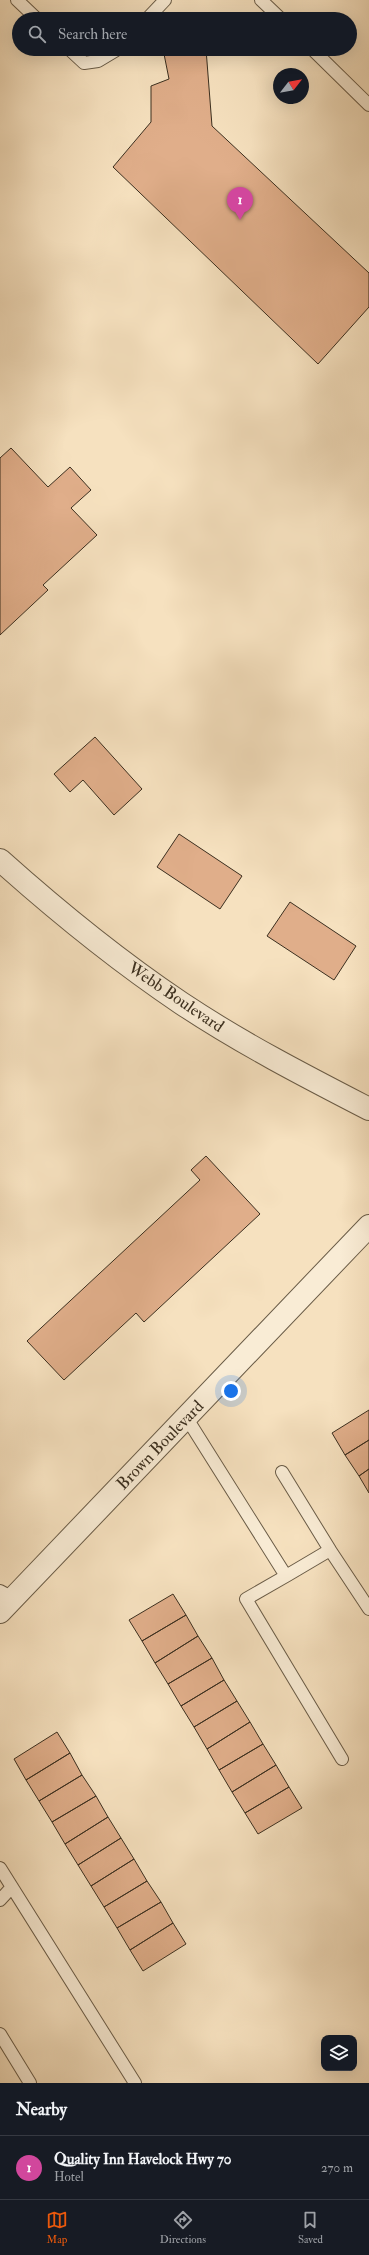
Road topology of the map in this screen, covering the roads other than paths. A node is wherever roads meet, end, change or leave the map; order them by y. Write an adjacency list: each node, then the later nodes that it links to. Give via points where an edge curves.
1 (17, 0): 4 (lane)
2 (165, 0): 5 (lane)
3 (261, 0): 6 (lane)
4 (30, 12)
5 (154, 12)
6 (273, 12)
7 (76, 56): 8 (lane, via 84,63 98,62)
8 (107, 56)
9 (319, 56): 10 (lane)
10 (369, 105)
11 (0, 860): 12 (street, Webb Boulevard, via 80,928 182,1004 236,1038)
12 (369, 1109)
13 (369, 1226): 14 (street, Brown Boulevard)
14 (186, 1417): 17 (lane); 18 (street, Brown Boulevard)
15 (282, 1472): 16 (lane)
16 (330, 1550): 17 (lane); 19 (lane)
17 (286, 1576): 20 (lane, via 246,1599)
18 (4, 1600)
19 (369, 1609)
20 (342, 1760)
21 (0, 1868): 22 (lane)
22 (12, 1887): 23 (lane); 26 (lane)
23 (0, 1900)
24 (0, 2034): 25 (lane)
25 (30, 2083)
26 (135, 2083)

